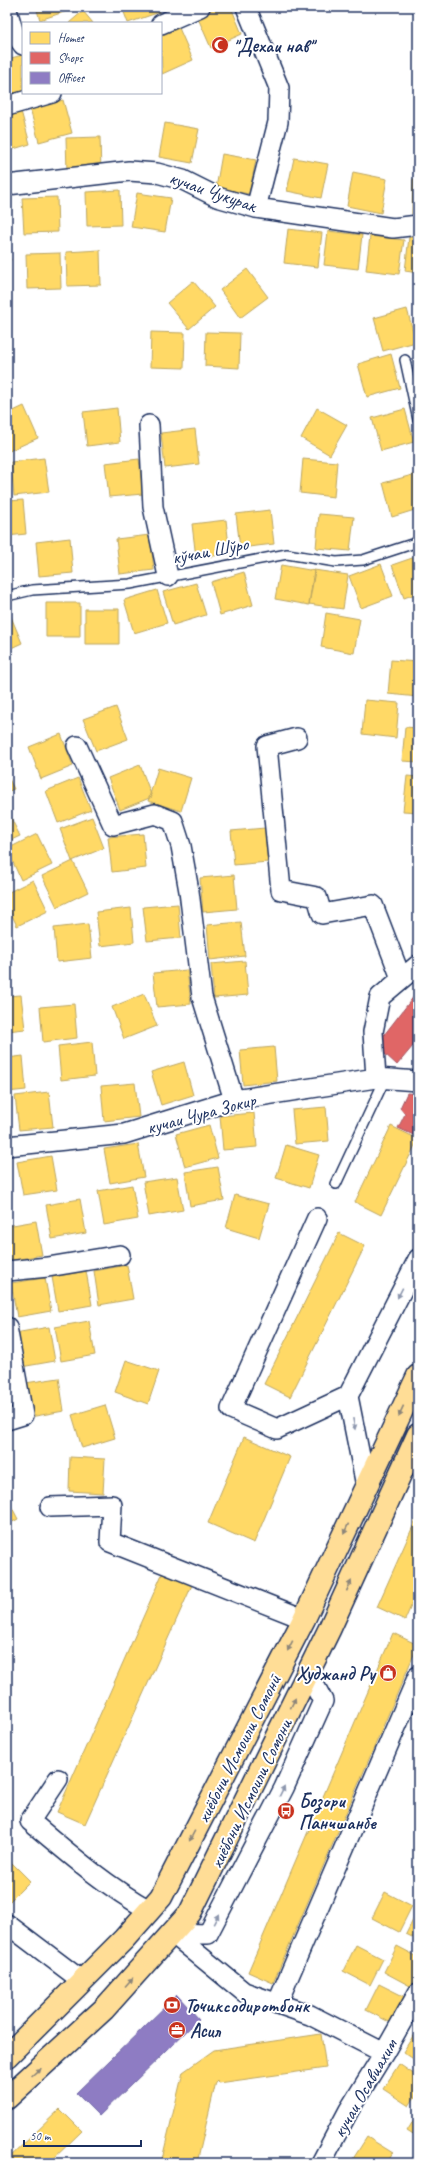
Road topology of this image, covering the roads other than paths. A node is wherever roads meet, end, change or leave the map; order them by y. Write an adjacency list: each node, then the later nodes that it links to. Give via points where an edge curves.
1 (200, 7): 4 (street)
2 (246, 7): 9 (street, via 279,88 278,122)
3 (7, 10): 5 (street, via 14,33)
4 (162, 24)
5 (22, 44)
6 (49, 94): 7 (street)
7 (7, 106)
8 (7, 186): 9 (street, кучаи Чукурак, via 129,171 157,173 183,180 217,197)
9 (256, 208): 10 (street, кучаи Чукурак, via 393,228)
10 (418, 225)
11 (405, 360): 12 (lane)
12 (418, 420)
13 (149, 426): 15 (street, via 153,507)
14 (418, 542): 15 (lane, кўчаи Шўро, via 363,560 336,562 287,554)
15 (168, 576): 16 (lane, кўчаи Шўро, via 130,584 32,590)
16 (7, 596)
17 (297, 738): 20 (street, via 267,746 281,890 317,897 322,914 372,905)
18 (77, 746): 23 (street, via 113,825 156,814 173,822 181,846 189,891 202,997)
19 (418, 965): 20 (street)
20 (401, 978): 21 (street, via 380,997 373,1032)
21 (380, 1078): 22 (street, кучаи Чура Зокир); 23 (street, кучаи Чура Зокир); 25 (lane)
22 (418, 1081)
23 (234, 1100): 24 (street, кучаи Чура Зокир, via 124,1134)
24 (7, 1146)
25 (336, 1184)
26 (317, 1218): 32 (street, via 231,1409 277,1429)
27 (120, 1255): 29 (street)
28 (418, 1259): 32 (street, one-way to 32)
29 (7, 1271)
30 (7, 1327): 33 (street)
31 (418, 1376): 35 (main road, хиёбони Исмоили Сомонӣ, one-way to 35)
32 (348, 1396): 35 (street, one-way to 35)
33 (15, 1418)
34 (418, 1435): 38 (main road, хиёбони Исмоили Сомони, one-way to 34)
35 (366, 1486): 37 (main road, хиёбони Исмоили Сомонӣ, one-way to 37)
36 (50, 1507): 37 (street, via 112,1506 110,1542)
37 (304, 1619): 41 (main road, хиёбони Исмоили Сомонӣ, one-way to 41)
38 (308, 1673): 42 (main road, хиёбони Исмоили Сомони, one-way to 38); 45 (street, one-way to 38, via 208,1934 284,1788 322,1701)
39 (418, 1676): 48 (street)
40 (58, 1779): 43 (street, via 30,1821 93,1873 130,1899)
41 (168, 1883): 42 (main road, via 174,1897); 43 (main road, хиёбони Исмоили Сомонӣ, via 161,1897)
42 (194, 1907): 45 (main road, хиёбони Исмоили Сомони)
43 (145, 1915): 45 (main road, via 162,1923); 46 (main road, хиёбони Исмоили Сомонӣ)
44 (7, 1924): 46 (street)
45 (170, 1935): 48 (street, via 244,1992); 51 (main road, хиёбони Исмоили Сомони, one-way to 45, via 104,2009)
46 (81, 1980): 50 (main road, хиёбони Исмоили Сомонӣ)
47 (418, 1993): 49 (street, кучаи Осавиахим)
48 (277, 2004): 49 (street, via 310,2014)
49 (384, 2054): 52 (street, кучаи Осавиахим, via 349,2110)
50 (7, 2056)
51 (7, 2098)
52 (326, 2161)

